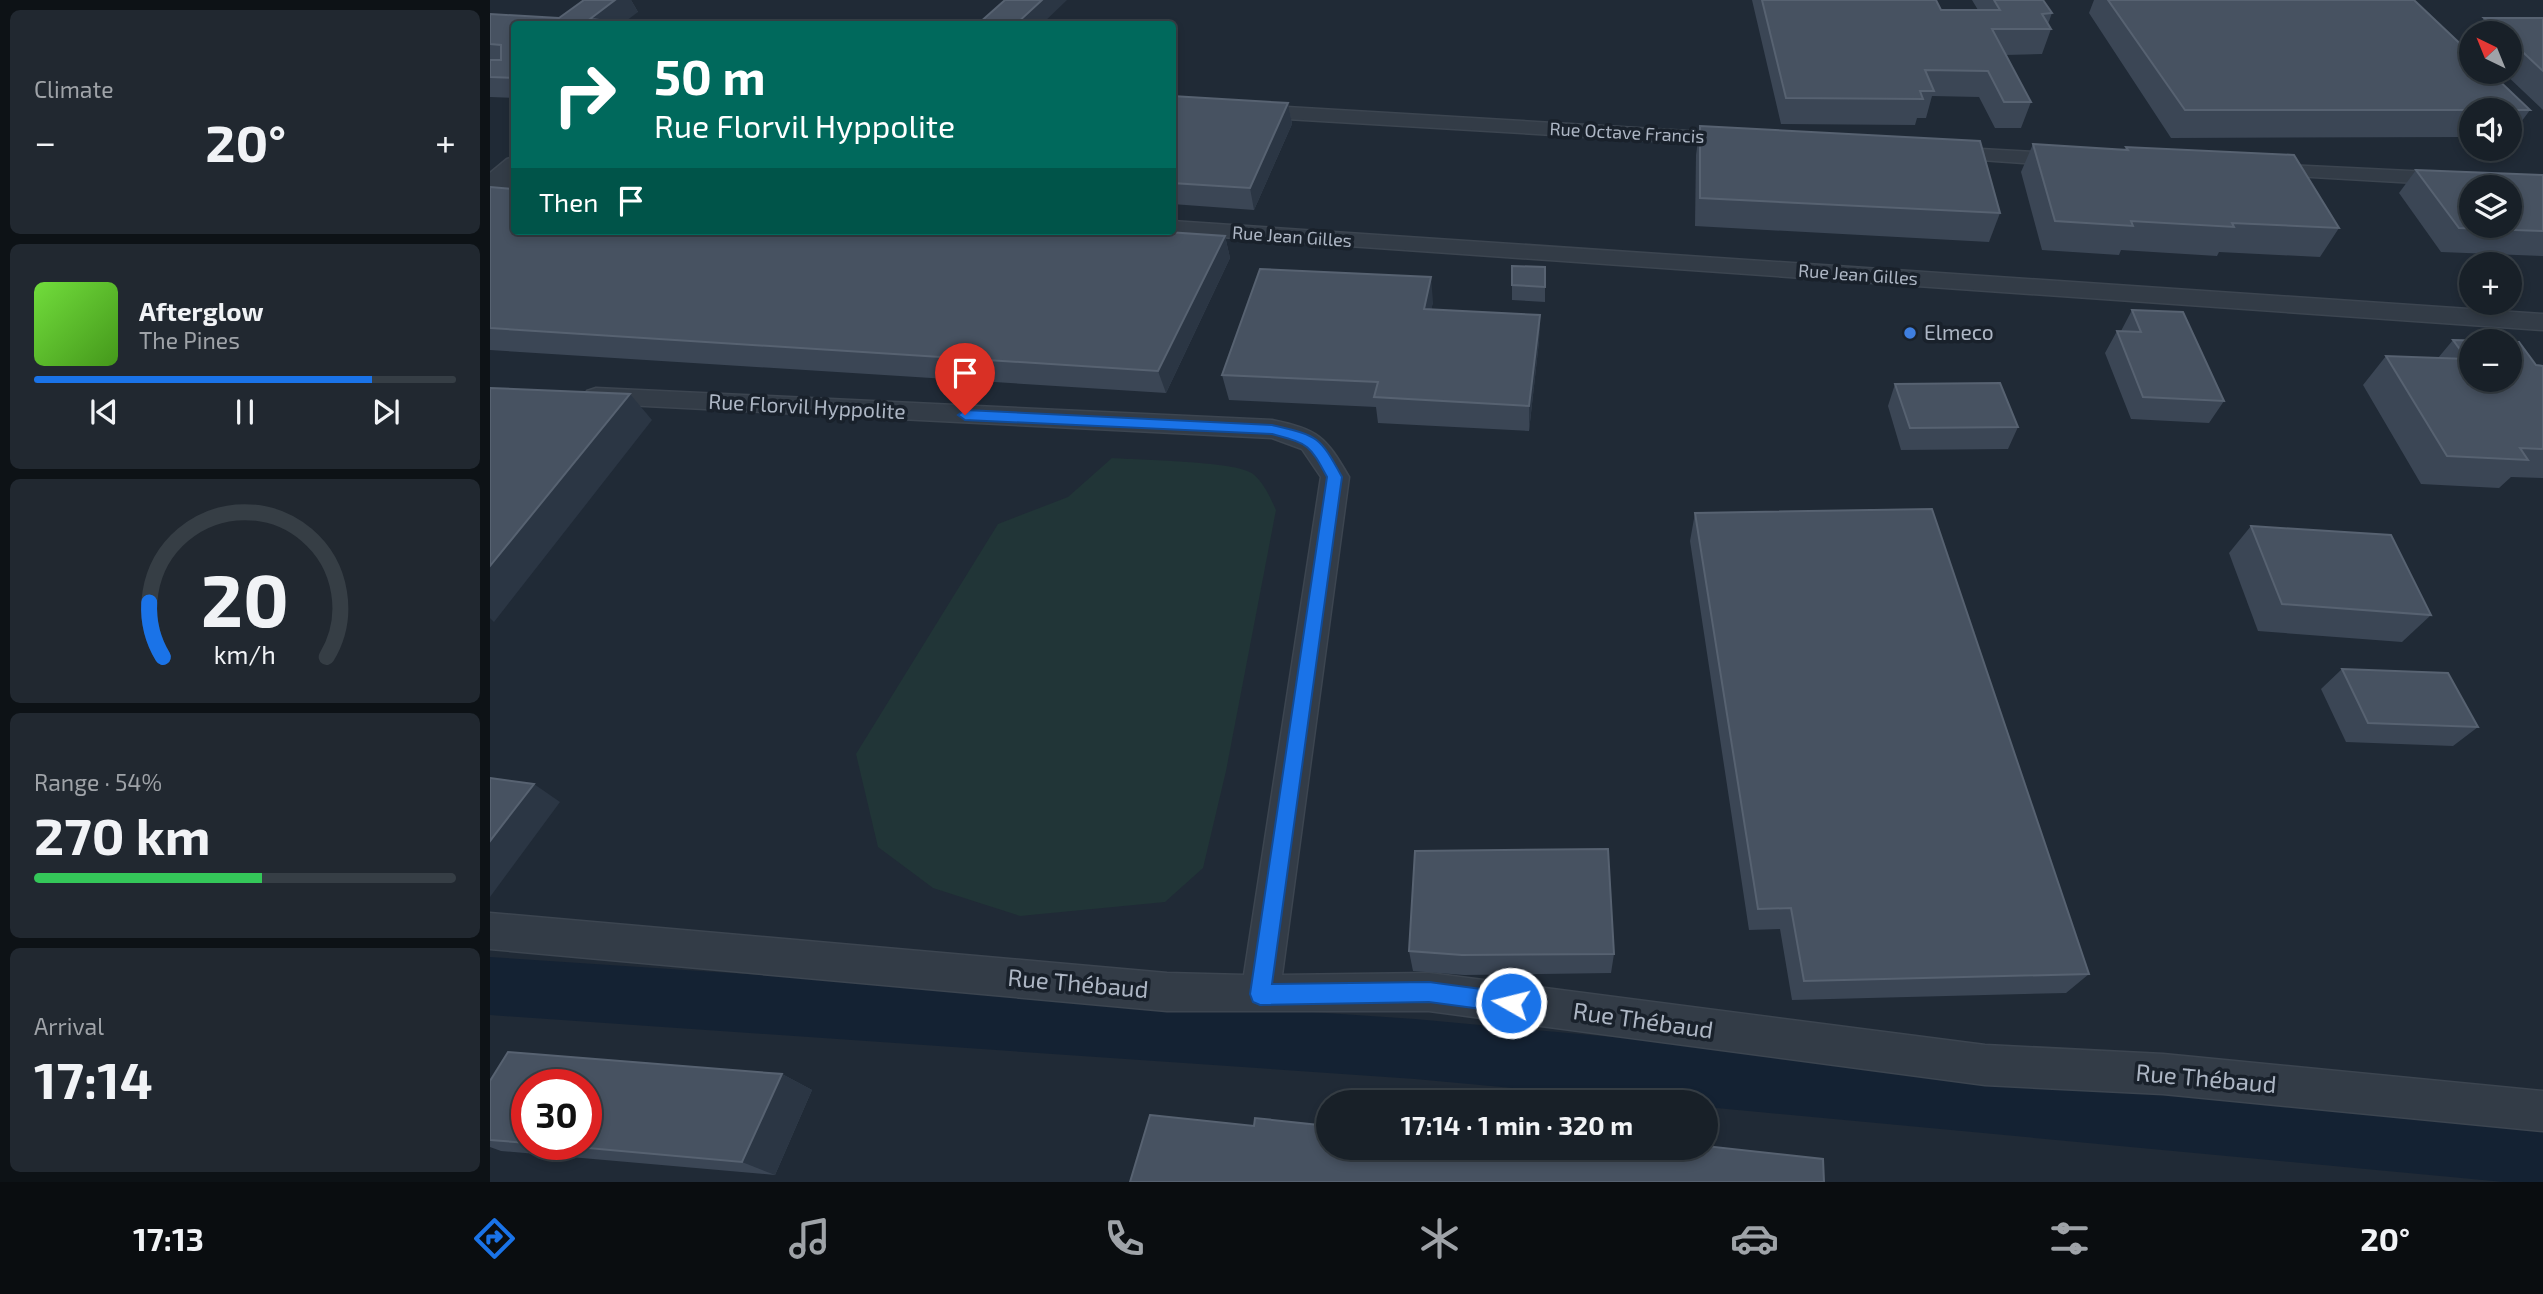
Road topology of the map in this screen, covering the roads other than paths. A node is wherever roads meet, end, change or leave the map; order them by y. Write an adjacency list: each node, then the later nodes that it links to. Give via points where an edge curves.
1 (1176, 106): 2 (street, Rue Octave Francis)
2 (1753, 141)
3 (1919, 151): 4 (street)
4 (2084, 161)
5 (511, 166): 8 (street, via 492,182)
6 (2251, 169): 7 (street)
7 (2459, 179)
8 (511, 183)
9 (1176, 228): 10 (street, Rue Jean Gilles)
10 (2543, 322)
11 (574, 396): 13 (street, Rue Florvil Hyppolite, via 1272,429 1310,439 1335,477)
12 (490, 931): 13 (street, Rue Thébaud, via 1167,992)
13 (1260, 994): 14 (street, Rue Thébaud, via 1429,992 1984,1065 2163,1074)
14 (2543, 1111)

